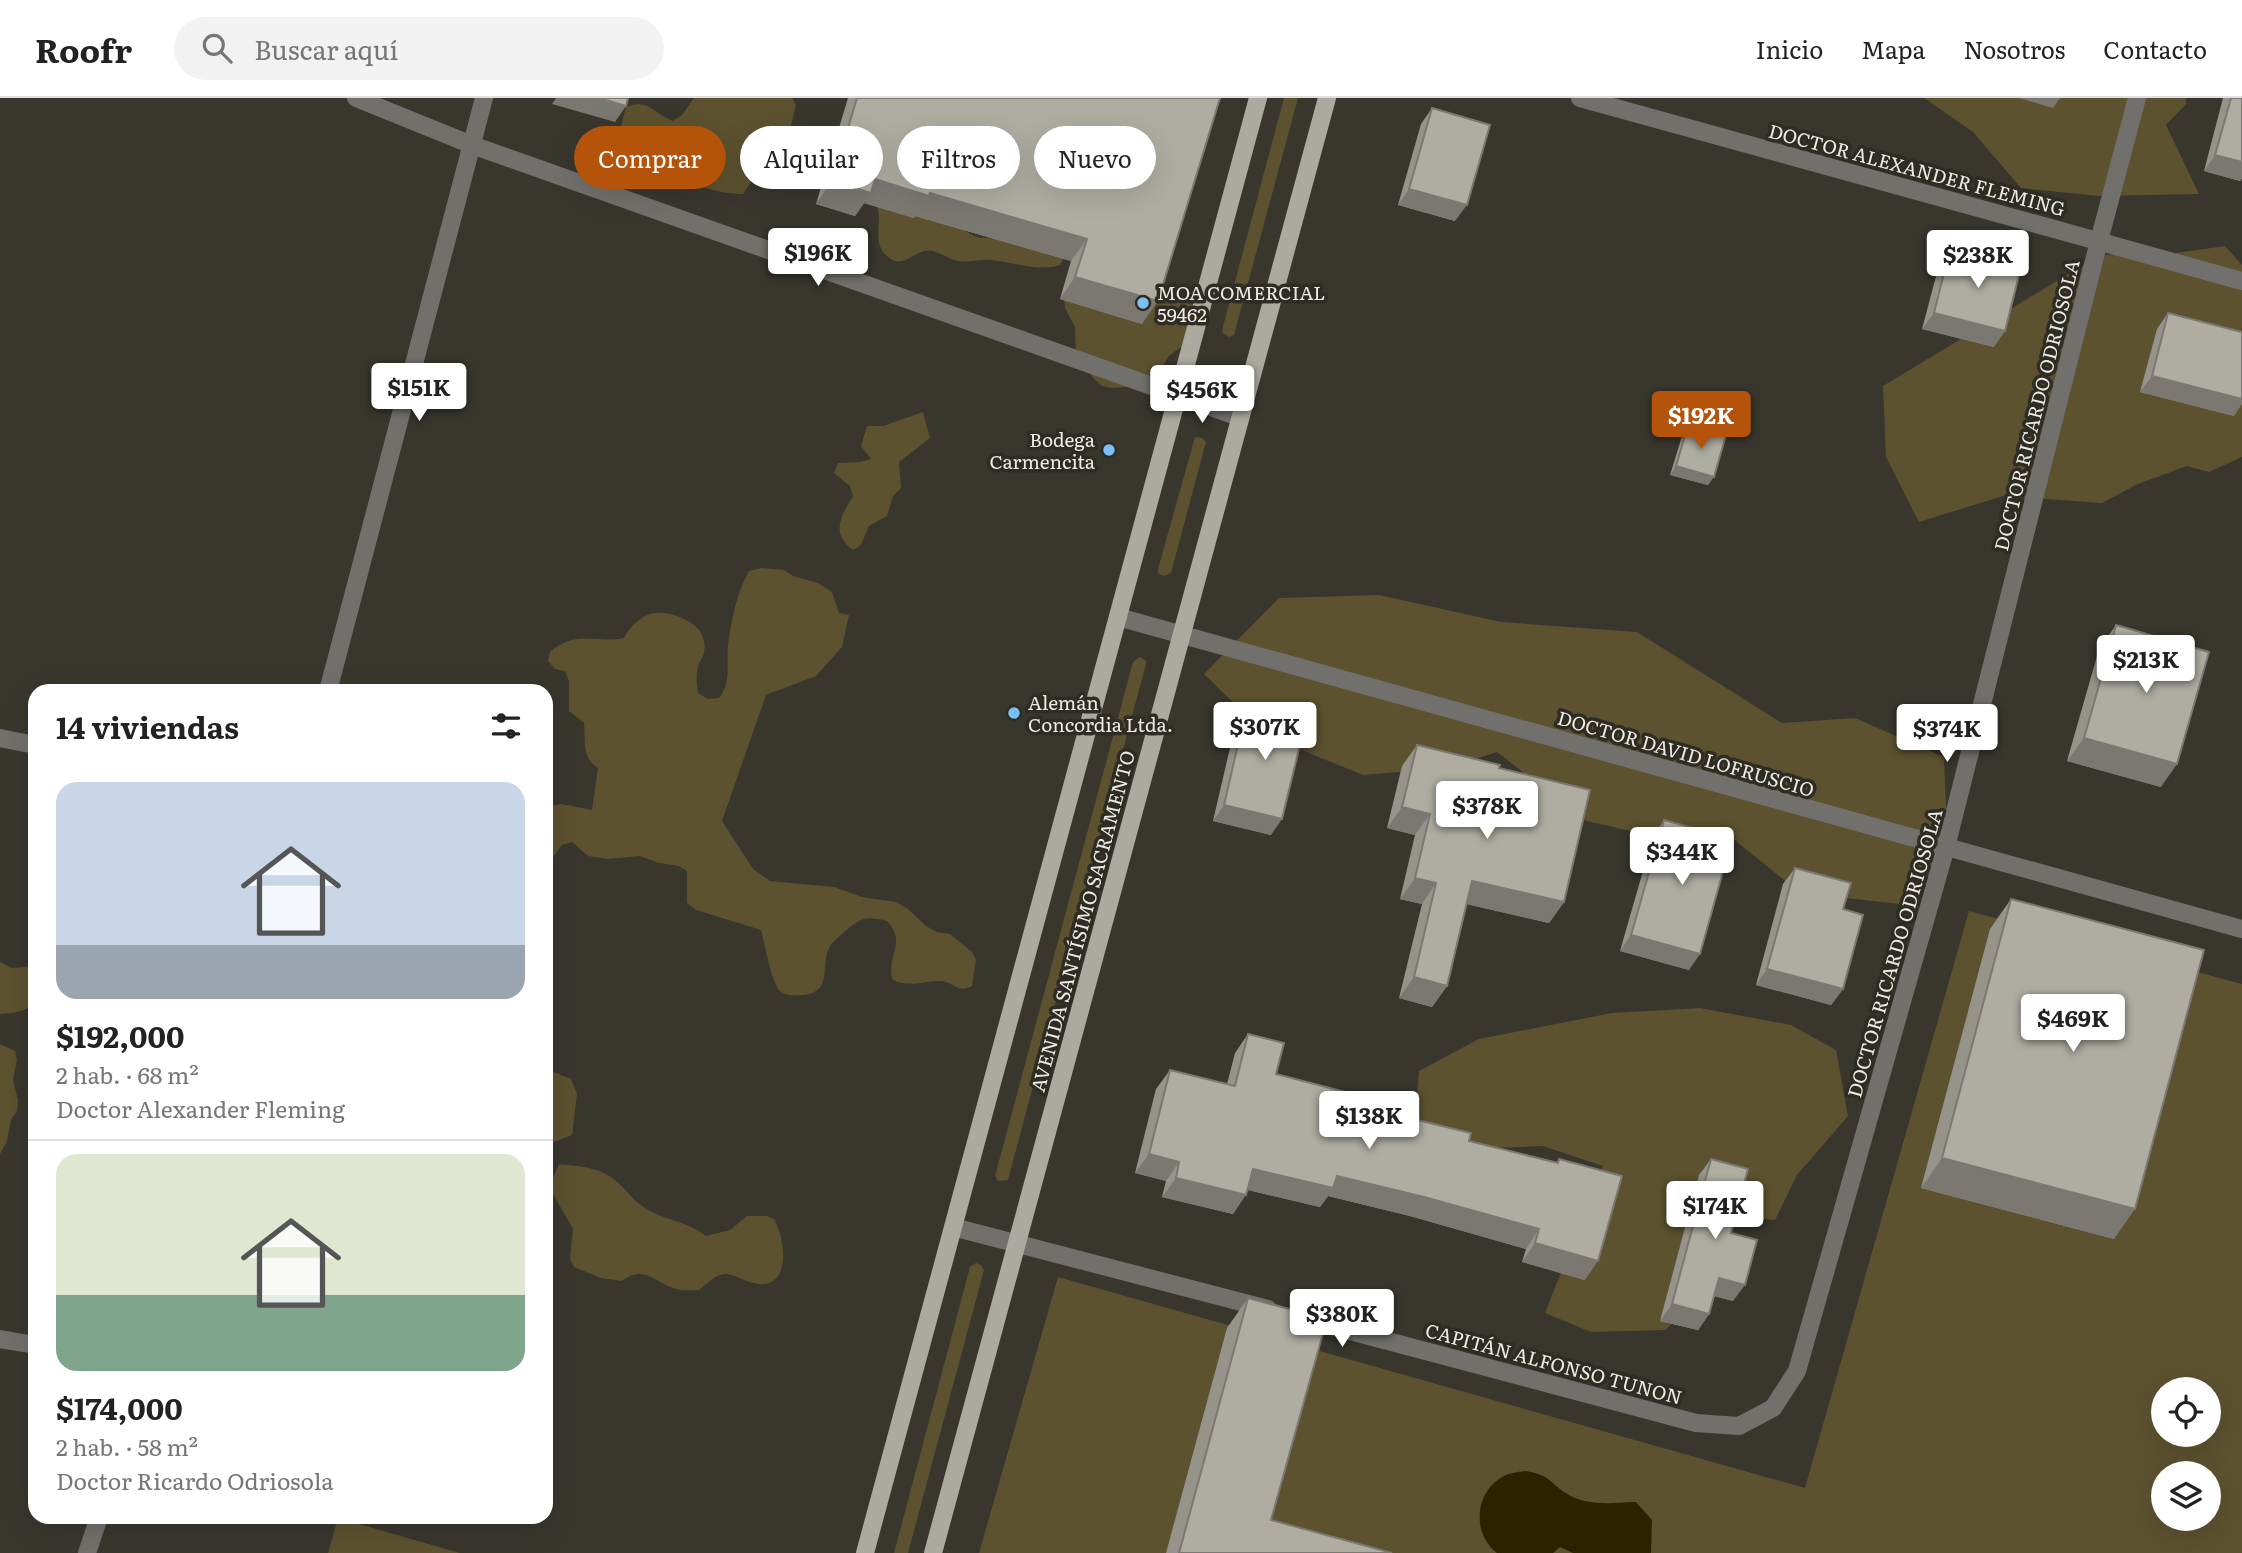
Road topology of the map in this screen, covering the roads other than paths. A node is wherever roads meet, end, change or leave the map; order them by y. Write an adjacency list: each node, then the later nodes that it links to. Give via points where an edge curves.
1 (356, 98): 7 (street)
2 (484, 98): 7 (street)
3 (1258, 98): 10 (main road)
4 (1327, 98): 11 (main road, AVENIDA SANTÍSIMO SACRAMENTO)
5 (1580, 98): 8 (street, DOCTOR ALEXANDER FLEMING)
6 (2137, 98): 8 (street, DOCTOR RICARDO ODRIOSOLA)
7 (472, 145): 10 (street); 14 (street)
8 (2099, 241): 9 (street, DOCTOR ALEXANDER FLEMING); 17 (street, DOCTOR RICARDO ODRIOSOLA)
9 (2242, 281)
10 (1177, 396): 11 (street); 12 (main road)
11 (1239, 418): 13 (main road, AVENIDA SANTÍSIMO SACRAMENTO)
12 (1118, 617): 13 (street, DOCTOR DAVID LOFRUSCIO); 19 (main road)
13 (1181, 634): 17 (street, DOCTOR DAVID LOFRUSCIO); 20 (main road, AVENIDA SANTÍSIMO SACRAMENTO)
14 (330, 684)
15 (0, 738): 16 (street)
16 (28, 744)
17 (1946, 847): 18 (street, DOCTOR DAVID LOFRUSCIO); 23 (street, DOCTOR RICARDO ODRIOSOLA, via 1797,1371 1773,1408)
18 (2242, 929)
19 (953, 1227): 20 (street, CAPITÁN ALFONSO TUNON); 26 (main road)
20 (1018, 1242): 23 (street, CAPITÁN ALFONSO TUNON, via 1696,1423); 27 (main road, AVENIDA SANTÍSIMO SACRAMENTO)
21 (0, 1339): 22 (street)
22 (28, 1344)
23 (1739, 1426)
24 (97, 1524): 25 (street)
25 (87, 1553)
26 (865, 1553)
27 (933, 1553)

